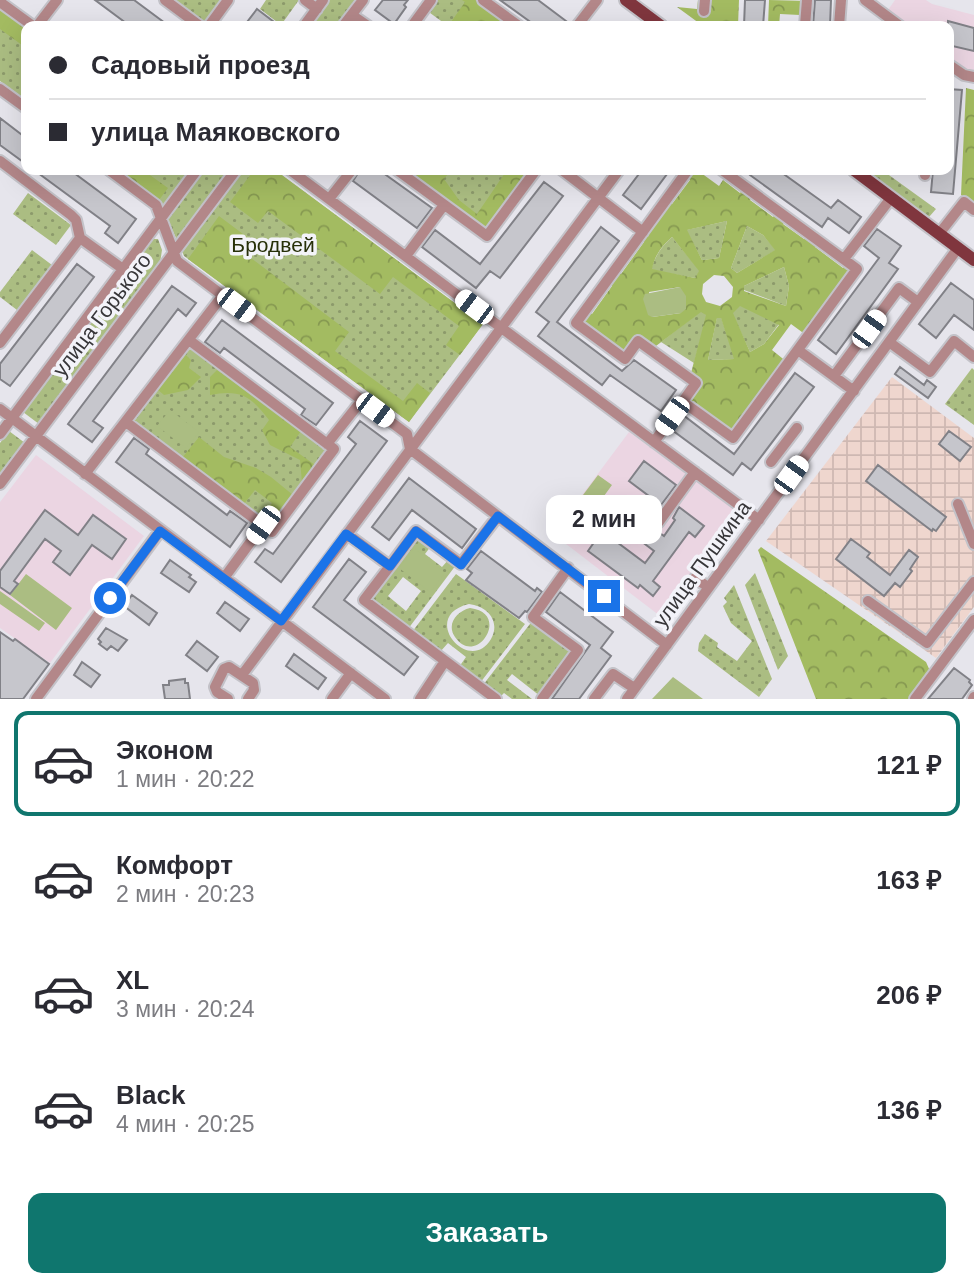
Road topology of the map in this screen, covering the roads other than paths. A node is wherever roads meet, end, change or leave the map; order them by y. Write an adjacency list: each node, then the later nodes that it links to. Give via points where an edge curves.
1 (57, 0): 19 (street)
2 (165, 0): 20 (street)
3 (228, 0): 21 (street)
4 (305, 0): 15 (street)
5 (363, 0): 17 (street)
6 (431, 0): 25 (street)
7 (483, 0): 26 (street)
8 (597, 0): 27 (street)
9 (626, 0): 28 (main road)
10 (807, 0): 29 (street)
11 (841, 0): 30 (street)
12 (866, 0): 16 (street)
13 (888, 0): 16 (street)
14 (0, 2): 18 (street)
15 (320, 4): 22 (street)
16 (880, 11): 31 (street)
17 (352, 15): 23 (street); 24 (street)
18 (28, 21)
19 (39, 21)
20 (193, 21)
21 (213, 21)
22 (308, 21)
23 (347, 21)
24 (361, 21)
25 (416, 21)
26 (512, 21)
27 (581, 21)
28 (654, 21)
29 (805, 21)
30 (839, 21)
31 (893, 21)
32 (954, 68): 33 (street)
33 (974, 77)
34 (0, 89): 35 (street)
35 (21, 104)
36 (0, 161): 57 (street, via 71,215)
37 (116, 175): 54 (street, via 156,205)
38 (193, 175): 54 (street, улица Горького)
39 (232, 175): 59 (street, улица Горького)
40 (297, 175): 51 (street)
41 (348, 175): 51 (street)
42 (404, 175): 52 (street)
43 (532, 175): 52 (street, via 487,236)
44 (568, 175): 49 (street)
45 (615, 175): 49 (street)
46 (684, 175): 55 (street)
47 (729, 175): 61 (street)
48 (861, 175): 50 (main road)
49 (597, 198): 55 (street); 66 (street)
50 (891, 198): 56 (main road); 61 (street)
51 (330, 199): 60 (street)
52 (444, 205): 60 (street)
53 (974, 210): 56 (street, via 964,202)
54 (162, 217): 59 (street); 63 (street, улица Горького)
55 (643, 232): 77 (street, via 576,323 625,359 638,341 696,383)
56 (939, 234): 58 (main road)
57 (80, 238): 63 (street); 69 (street)
58 (958, 248): 62 (main road); 65 (street, улица Пушкина)
59 (175, 251): 64 (street, via 177,261); 83 (street, улица Горького)
60 (406, 256): 66 (street)
61 (844, 259): 71 (street, via 857,269)
62 (974, 260)
63 (123, 269): 79 (street, улица Горького)
64 (223, 295): 67 (street); 76 (street)
65 (918, 302): 68 (street, улица Пушкина); 70 (street, via 899,288)
66 (501, 327): 84 (street); 87 (street)
67 (189, 340): 80 (street); 85 (street)
68 (889, 342): 72 (street, via 930,372 954,341); 73 (street, улица Пушкина)
69 (0, 343)
70 (854, 349): 73 (street); 74 (street)
71 (797, 350): 74 (street); 77 (street, via 733,438)
72 (974, 357)
73 (873, 364): 75 (street, улица Пушкина)
74 (834, 376): 75 (street)
75 (854, 391): 88 (street, улица Пушкина)
76 (362, 400): 85 (street); 87 (street, via 407,434)
77 (683, 402): 84 (street)
78 (0, 409): 79 (street)
79 (12, 418): 82 (street, улица Горького); 83 (street)
80 (126, 422): 91 (street); 97 (street)
81 (797, 428): 86 (street)
82 (0, 435)
83 (36, 436): 91 (street); 92 (street, улица Горького)
84 (654, 442): 90 (street)
85 (327, 444): 97 (street, via 334,450 272,532)
86 (784, 445): 88 (street); 89 (street)
87 (410, 449): 94 (street); 99 (street)
88 (803, 459): 95 (street, улица Пушкина)
89 (771, 462)
90 (695, 472): 95 (street); 96 (street)
91 (85, 474): 98 (street)
92 (0, 484)
93 (958, 505): 100 (street)
94 (498, 516): 101 (street, via 461,565 416,531); 102 (street)
95 (758, 520): 106 (street, улица Пушкина)
96 (657, 523)
97 (263, 525): 103 (street)
98 (160, 531): 103 (street); 115 (street)
99 (346, 534): 101 (street); 109 (street)
100 (974, 544)
101 (390, 566): 111 (street, via 364,600)
102 (568, 568): 110 (street); 122 (street, via 533,617 578,650)
103 (224, 578): 109 (street)
104 (695, 578): 106 (street)
105 (974, 582): 107 (street, via 927,643)
106 (708, 587): 110 (street, улица Пушкина)
107 (868, 601)
108 (974, 620): 125 (street)
109 (281, 621): 112 (street); 113 (street)
110 (667, 645): 114 (street, улица Пушкина)
111 (445, 661): 120 (street); 121 (street)
112 (351, 673): 118 (street); 119 (street)
113 (242, 675): 116 (street, via 226,667 216,682 217,692); 117 (street, via 254,685)
114 (634, 688): 123 (street, via 613,674); 124 (street, улица Пушкина)
115 (36, 699)
116 (228, 699)
117 (248, 699)
118 (331, 699)
119 (386, 699)
120 (420, 699)
121 (496, 699)
122 (542, 699)
123 (594, 699)
124 (626, 699)
125 (915, 699)

